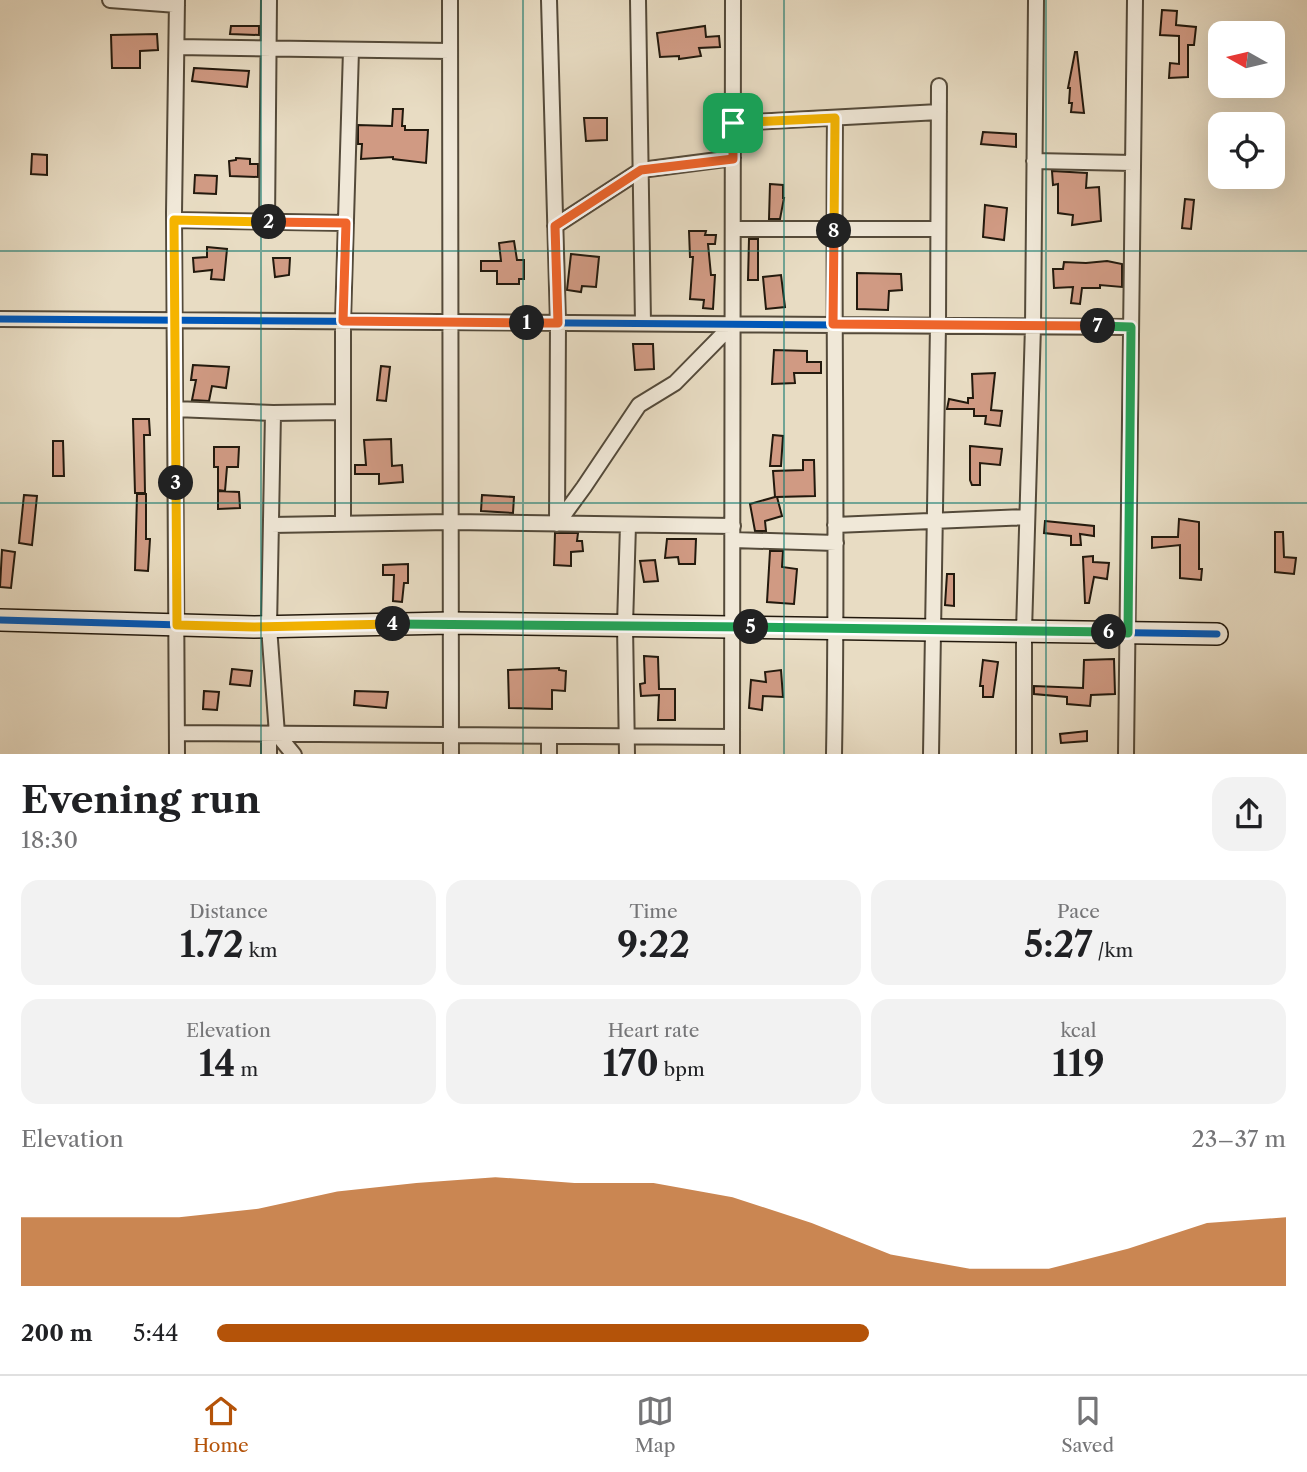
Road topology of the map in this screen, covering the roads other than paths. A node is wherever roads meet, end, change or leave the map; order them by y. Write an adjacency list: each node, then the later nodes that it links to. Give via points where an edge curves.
1 (110, 0): 2 (street)
2 (121, 0): 10 (street)
3 (269, 0): 12 (street)
4 (450, 0): 14 (street)
5 (549, 0): 26 (street)
6 (638, 0): 22 (street)
7 (733, 0): 18 (street)
8 (1135, 0): 21 (street)
9 (1036, 1): 20 (street)
10 (177, 2): 11 (street)
11 (177, 47): 12 (street); 23 (street)
12 (268, 48): 13 (street); 24 (street)
13 (351, 50): 14 (street); 25 (street)
14 (450, 51): 33 (street)
15 (939, 86): 16 (street)
16 (939, 112): 17 (street); 29 (street)
17 (835, 118): 18 (street); 28 (street)
18 (733, 123): 19 (street)
19 (733, 159): 22 (street); 27 (street)
20 (1034, 161): 21 (street); 39 (street)
21 (1133, 163): 40 (street)
22 (641, 170): 26 (street); 35 (street)
23 (174, 220): 24 (street); 31 (street)
24 (267, 222): 25 (street)
25 (346, 223): 32 (street)
26 (555, 226): 34 (street)
27 (733, 229): 28 (street); 36 (street)
28 (834, 229): 29 (street); 37 (street)
29 (939, 229): 38 (street)
30 (0, 319): 31 (street)
31 (175, 320): 32 (street); 41 (street)
32 (343, 321): 33 (street); 43 (street)
33 (450, 322): 34 (street); 46 (street)
34 (558, 323): 35 (street); 48 (street)
35 (643, 323): 36 (street)
36 (733, 324): 37 (street); 48 (street, via 675,383 639,405); 52 (street)
37 (833, 324): 38 (street); 51 (street)
38 (938, 325): 39 (street); 45 (street)
39 (1032, 326): 40 (street); 44 (street)
40 (1131, 327): 63 (street)
41 (175, 409): 42 (street); 56 (street)
42 (273, 412): 43 (street); 49 (street)
43 (343, 412): 47 (street)
44 (1027, 517): 45 (street); 62 (street)
45 (934, 520): 51 (street); 61 (street)
46 (450, 522): 47 (street); 48 (street); 55 (street)
47 (343, 524): 49 (street)
48 (556, 524): 50 (street)
49 (271, 525): 58 (street)
50 (628, 525): 52 (street); 57 (street)
51 (835, 525): 53 (street)
52 (733, 533): 53 (street); 59 (street)
53 (836, 543): 60 (street)
54 (0, 620): 56 (street)
55 (450, 623): 57 (street); 58 (street); 67 (street)
56 (177, 625): 58 (street); 65 (street)
57 (625, 625): 59 (street); 69 (street)
58 (269, 627): 66 (street)
59 (733, 627): 60 (street); 70 (street)
60 (836, 628): 61 (street); 78 (street)
61 (932, 629): 62 (street); 79 (street)
62 (1024, 631): 63 (street); 80 (street)
63 (1128, 633): 64 (street); 81 (street)
64 (1217, 634)
65 (177, 733): 66 (street); 71 (street)
66 (273, 734): 67 (street); 72 (street); 73 (street)
67 (451, 737): 68 (street); 74 (street)
68 (549, 737): 69 (street); 75 (street)
69 (626, 737): 70 (street); 76 (street)
70 (732, 737): 77 (street)
71 (177, 754)
72 (269, 754)
73 (294, 754)
74 (451, 754)
75 (549, 754)
76 (627, 754)
77 (732, 754)
78 (834, 754)
79 (931, 754)
80 (1024, 754)
81 (1126, 754)

